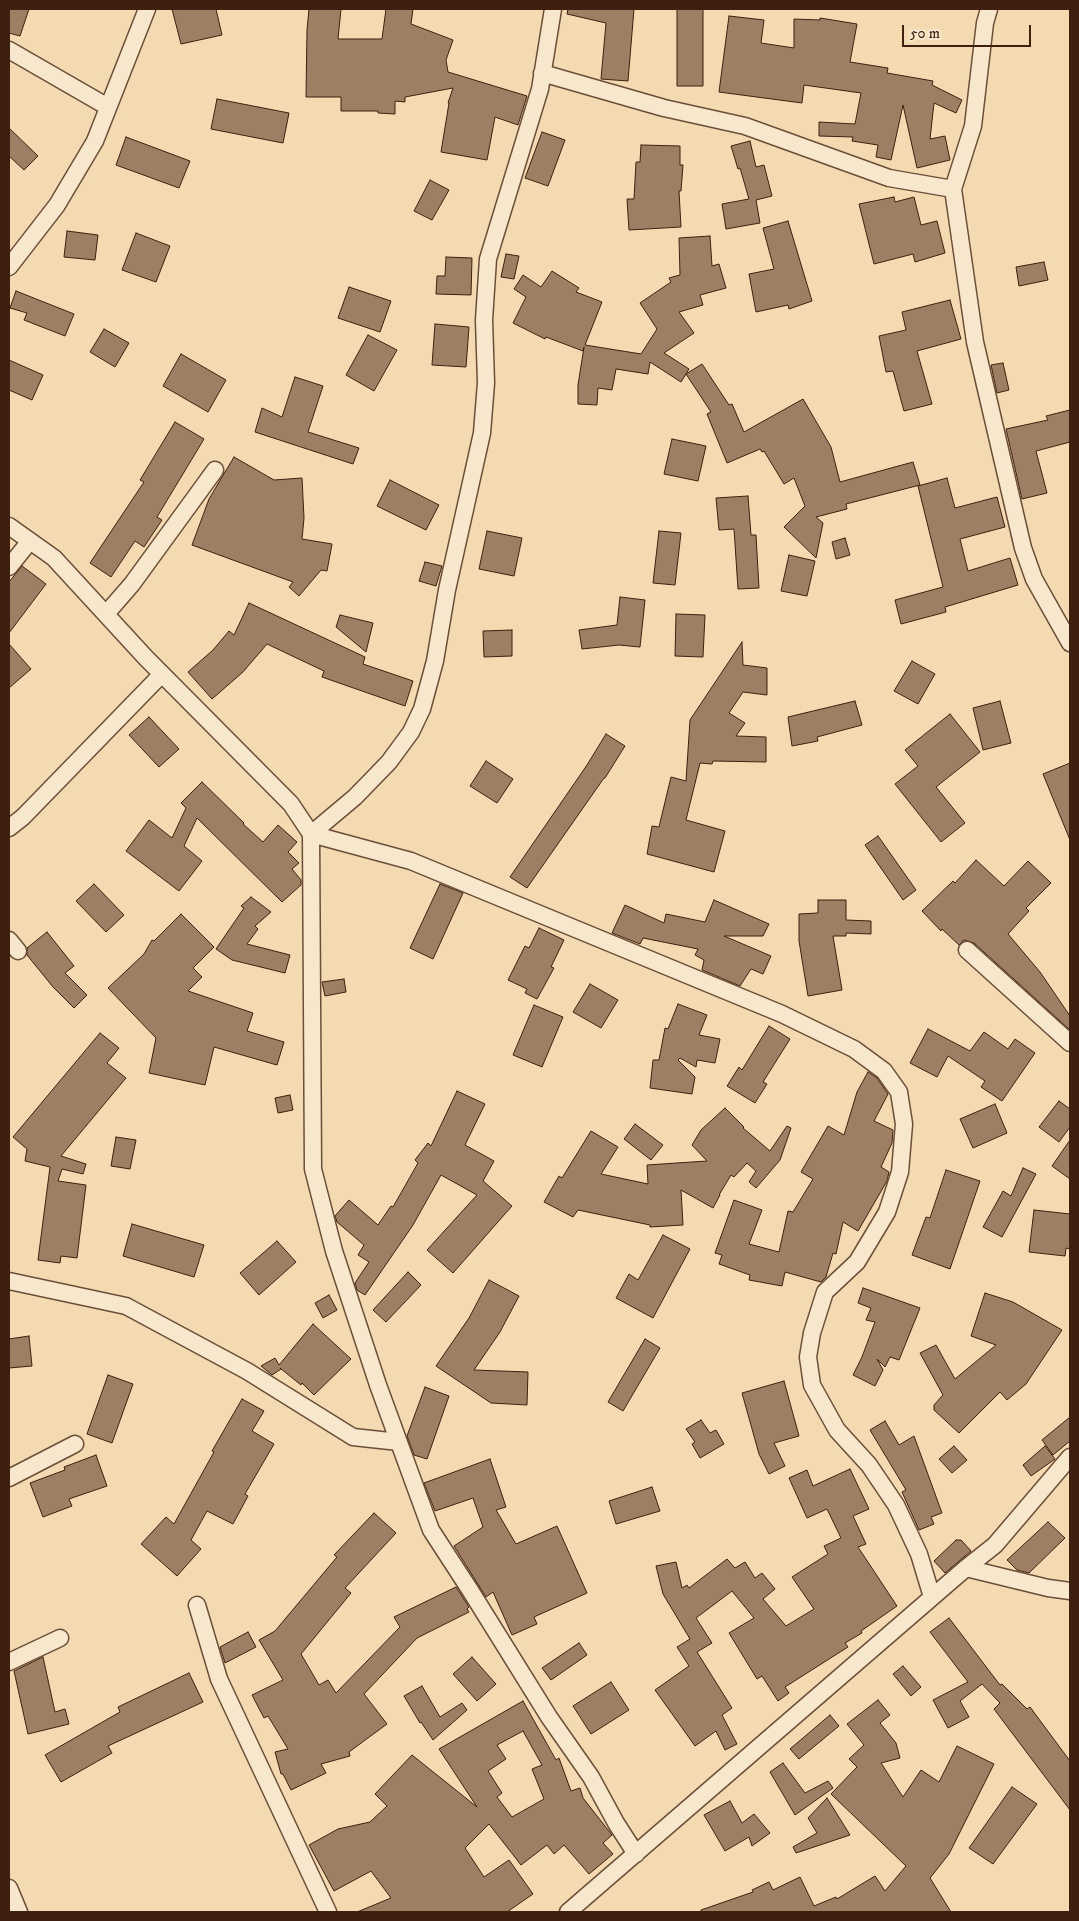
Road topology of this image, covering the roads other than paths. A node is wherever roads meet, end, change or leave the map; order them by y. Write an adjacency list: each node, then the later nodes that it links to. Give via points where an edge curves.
1 (147, 9): 6 (street)
2 (553, 9): 5 (street)
3 (989, 9): 7 (street, via 973,126)
4 (9, 50): 6 (street)
5 (542, 73): 7 (street, via 664,108 745,126 889,178); 17 (street, via 540,89 488,258 482,433 447,590 435,661 422,709 411,732 389,762 355,797)
6 (108, 107): 8 (street, via 95,142 57,205)
7 (953, 189): 14 (street, via 975,342 1023,548 1034,579)
8 (9, 267)
9 (215, 470): 13 (street, via 132,584)
10 (9, 526): 11 (street)
11 (30, 541): 12 (street); 13 (street, via 54,558)
12 (9, 567)
13 (106, 614): 15 (street)
14 (1070, 643)
15 (162, 674): 16 (street); 17 (street, via 291,804)
16 (9, 828)
17 (311, 834): 21 (street, via 313,1169 334,1252); 27 (street, via 411,861 782,1014 854,1049 884,1071 899,1092 904,1124 900,1172 887,1212 857,1262 825,1292 808,1357 812,1385 837,1430 869,1465 896,1506 919,1554)
18 (967, 950): 19 (street)
19 (1070, 1043)
20 (9, 1281): 21 (street, via 126,1306 247,1371 353,1437)
21 (399, 1442): 31 (street, via 431,1530 549,1718 591,1777)
22 (75, 1444): 24 (street)
23 (1070, 1457): 25 (street, via 995,1545)
24 (9, 1478)
25 (966, 1568): 26 (street); 27 (street)
26 (1070, 1591)
27 (932, 1597): 31 (street)
28 (197, 1605): 34 (street, via 219,1679)
29 (60, 1638): 30 (street)
30 (9, 1662)
31 (636, 1854): 35 (street)
32 (9, 1888): 33 (street)
33 (19, 1912)
34 (328, 1912)
35 (568, 1912)

